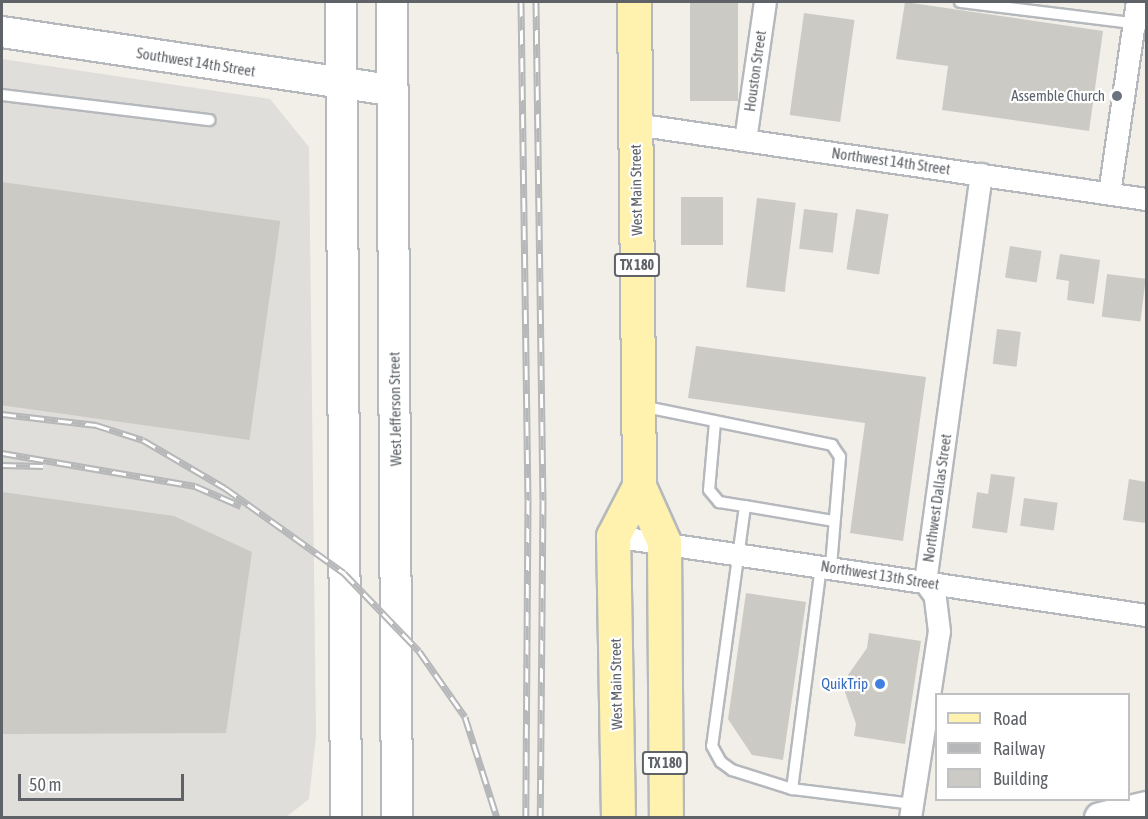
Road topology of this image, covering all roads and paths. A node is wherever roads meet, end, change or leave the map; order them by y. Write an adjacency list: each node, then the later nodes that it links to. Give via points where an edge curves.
1 (341, 2): 9 (main road)
2 (392, 2): 10 (main road, West Jefferson Street)
3 (634, 2): 13 (main road, West Main Street / TX 180)
4 (765, 2): 14 (street, Houston Street)
5 (960, 2): 7 (lane)
6 (1137, 2): 7 (street)
7 (1140, 25): 16 (street)
8 (2, 32): 9 (main road, Southwest 14th Street)
9 (339, 84): 10 (main road, Southwest 14th Street); 30 (main road)
10 (391, 90): 34 (main road, West Jefferson Street)
11 (2, 95): 12 (lane)
12 (209, 120)
13 (635, 124): 14 (street, Northwest 14th Street); 18 (main road, West Main Street / TX 180)
14 (745, 140): 15 (street, Northwest 14th Street)
15 (981, 174): 16 (street, Northwest 14th Street); 27 (street, Northwest Dallas Street)
16 (1109, 193): 17 (street, Northwest 14th Street)
17 (1146, 199)
18 (638, 406): 19 (lane); 20 (main road, West Main Street / TX 180)
19 (715, 422): 21 (lane, via 709,490 719,502); 22 (lane, via 832,446 840,457)
20 (639, 486): 23 (main road, West Main Street / TX 180); 24 (main road, West Main Street / TX 180)
21 (745, 506): 22 (lane); 25 (lane)
22 (834, 521): 26 (lane)
23 (613, 536): 24 (street, Northwest 13th Street); 37 (main road, West Main Street / TX 180)
24 (664, 542): 25 (street, Northwest 13th Street); 29 (main road, West Main Street / TX 180)
25 (737, 553): 26 (street, Northwest 13th Street); 31 (lane, via 711,746 721,762 732,770)
26 (826, 567): 27 (street, Northwest 13th Street); 31 (lane)
27 (925, 582): 28 (street, Northwest 13th Street); 33 (street, Northwest Dallas Street, via 937,605 939,631)
28 (1146, 615)
29 (665, 784): 38 (main road, West Main Street / TX 180); 39 (main road)
30 (345, 788): 35 (main road); 36 (main road)
31 (792, 789): 33 (lane)
32 (1146, 807): 40 (main road)
33 (911, 811)
34 (400, 814)
35 (330, 818)
36 (345, 818)
37 (618, 818)
38 (666, 818)
39 (688, 818)
40 (1100, 818)

